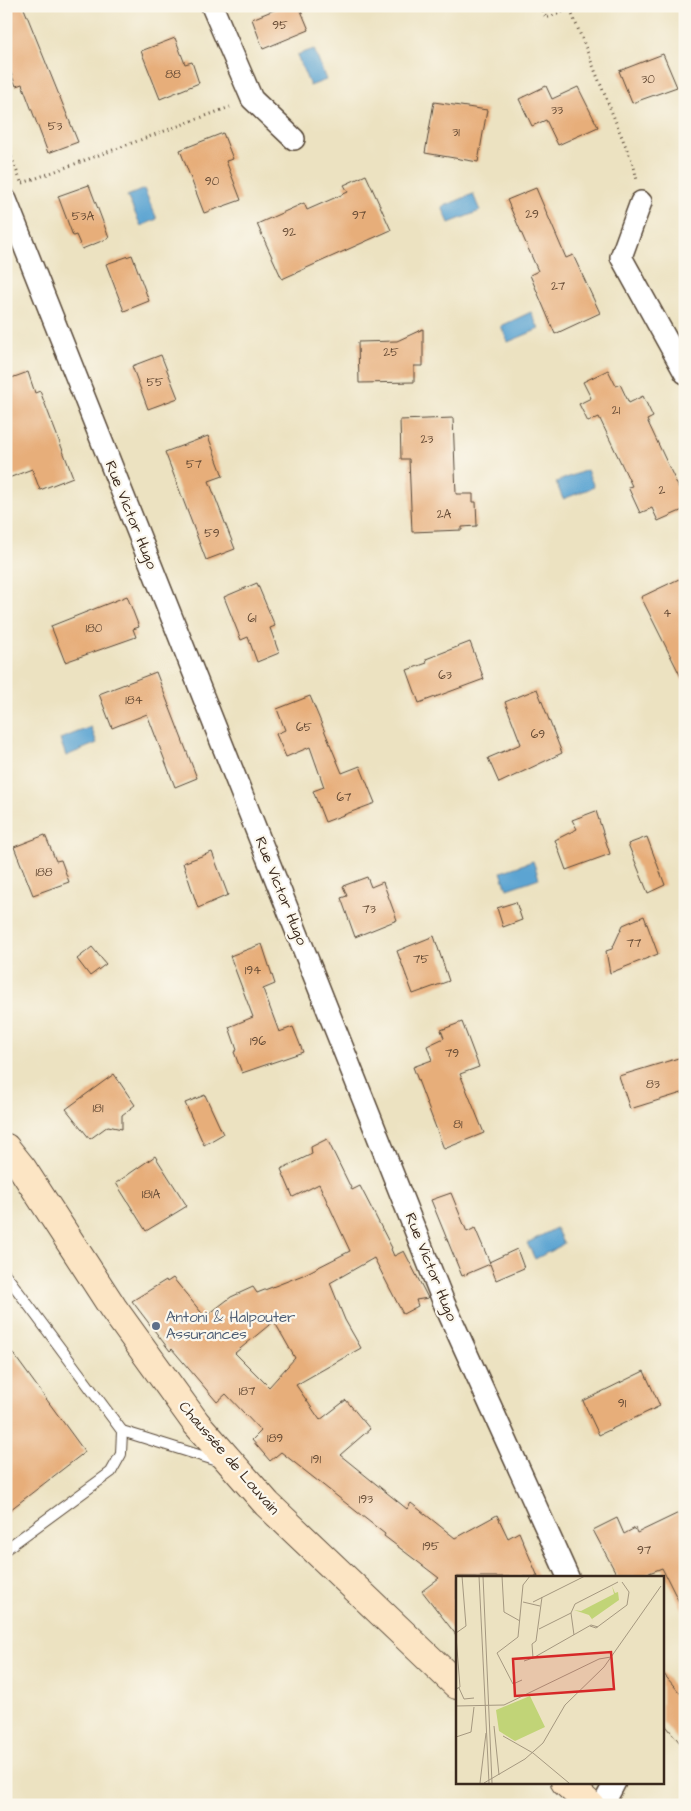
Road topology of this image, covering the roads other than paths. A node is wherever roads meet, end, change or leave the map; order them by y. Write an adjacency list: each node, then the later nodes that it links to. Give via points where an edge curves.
1 (212, 6): 2 (street, via 252,99)
2 (294, 139)
3 (10, 193): 11 (street, Rue Victor Hugo, via 444,1302)
4 (641, 202): 5 (street, via 621,257)
5 (685, 373)
6 (6, 1148): 9 (main road, Chaussée de Louvain, via 113,1308 196,1423)
7 (6, 1275): 8 (lane)
8 (122, 1432): 9 (lane); 10 (lane, via 121,1454 110,1472)
9 (234, 1466): 12 (main road, Chaussée de Louvain, via 267,1504)
10 (6, 1549)
11 (568, 1576)
12 (456, 1684)
13 (567, 1784): 15 (main road)
14 (614, 1784): 16 (street)
15 (590, 1805)
16 (603, 1805)

